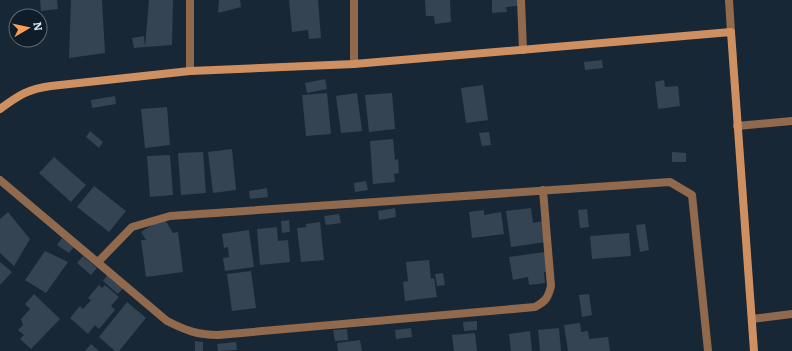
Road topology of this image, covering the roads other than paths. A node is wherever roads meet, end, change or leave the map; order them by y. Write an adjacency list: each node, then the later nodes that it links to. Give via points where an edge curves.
1 (190, 0): 8 (street)
2 (354, 0): 7 (street)
3 (522, 0): 6 (street)
4 (729, 0): 5 (street)
5 (731, 32): 6 (street); 11 (street)
6 (524, 50): 7 (street)
7 (354, 64): 8 (street)
8 (190, 71): 9 (street, via 35,88 20,94)
9 (0, 109)
10 (792, 121): 11 (street)
11 (737, 126): 16 (street)
12 (0, 180): 14 (street)
13 (543, 190): 14 (street, via 170,216 132,227); 14 (street, via 552,286 544,302 535,307 218,336 204,335 187,331 167,321); 17 (street, via 670,182 692,195)
14 (98, 262)
15 (792, 314): 16 (street)
16 (752, 319): 18 (street)
17 (708, 351)
18 (754, 351)

